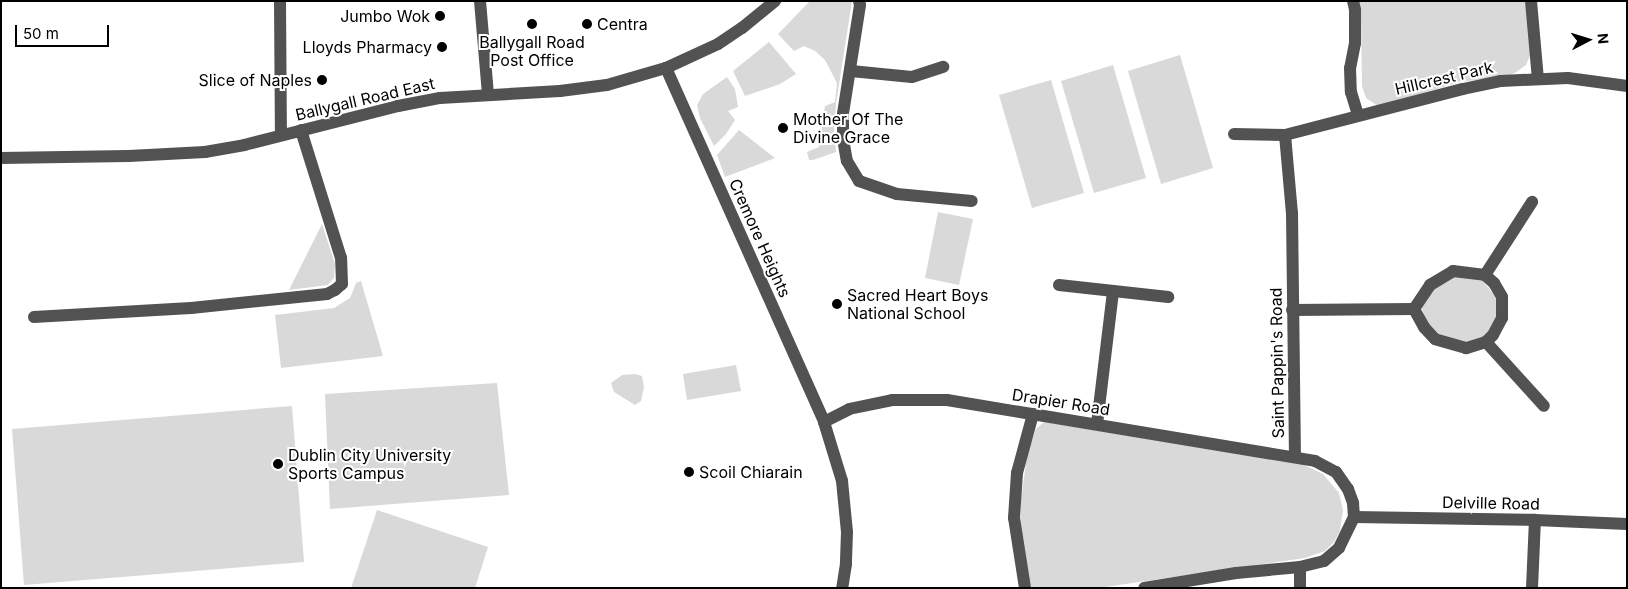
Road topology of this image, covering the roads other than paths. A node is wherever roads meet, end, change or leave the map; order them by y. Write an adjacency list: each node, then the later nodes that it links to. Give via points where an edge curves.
1 (280, 1): 16 (street)
2 (480, 1): 12 (street)
3 (775, 1): 8 (street, Ballygall Road East, via 718,44)
4 (859, 1): 9 (street)
5 (1353, 1): 13 (street, via 1355,43 1350,68)
6 (1531, 1): 10 (street)
7 (943, 67): 9 (street, via 912,77)
8 (666, 68): 12 (street, Ballygall Road East, via 608,85); 31 (street, Cremore Heights)
9 (851, 71): 19 (street, via 842,114 843,139 847,161 859,181 897,194)
10 (1538, 79): 11 (street, Hillcrest Park, via 1568,78); 13 (street, Hillcrest Park, via 1501,81)
11 (1627, 86)
12 (488, 95): 14 (street, Ballygall Road East, via 440,98)
13 (1358, 115): 17 (street, Hillcrest Park)
14 (301, 130): 16 (street, Ballygall Road East); 27 (street, via 341,258 342,284 336,290 327,294 191,308)
15 (1234, 134): 17 (street, Hillcrest Park)
16 (281, 135): 18 (street, Ballygall Road East, via 205,152)
17 (1286, 135): 26 (street, Saint Pappin's Road, via 1292,213)
18 (1, 158)
19 (972, 201)
20 (1532, 202): 21 (street)
21 (1485, 275): 25 (street, via 1453,271 1442,276 1422,295); 28 (street, via 1502,298 1502,318)
22 (1059, 285): 23 (street)
23 (1113, 291): 24 (street); 32 (street)
24 (1168, 297)
25 (1414, 309): 26 (street); 28 (street, via 1435,339 1466,348)
26 (1292, 310): 33 (street, Saint Pappin's Road)
27 (34, 317)
28 (1486, 342): 29 (street)
29 (1544, 406)
30 (1033, 414): 31 (street, Drapier Road, via 947,400 892,400 849,409); 32 (street, Drapier Road); 39 (street, via 1017,473 1014,518)
31 (824, 422): 38 (street, Cremore Heights, via 842,481 847,532)
32 (1097, 424): 33 (street, Drapier Road)
33 (1295, 457): 34 (street, Saint Pappin's Road, via 1315,460 1336,472 1348,489)
34 (1354, 517): 35 (street, Delville Road); 37 (street, via 1339,548 1324,560)
35 (1535, 520): 36 (street, Delville Road); 42 (street)
36 (1627, 524)
37 (1300, 567): 40 (street); 41 (street)
38 (842, 588)
39 (1025, 588)
40 (1144, 588)
41 (1300, 588)
42 (1532, 588)

